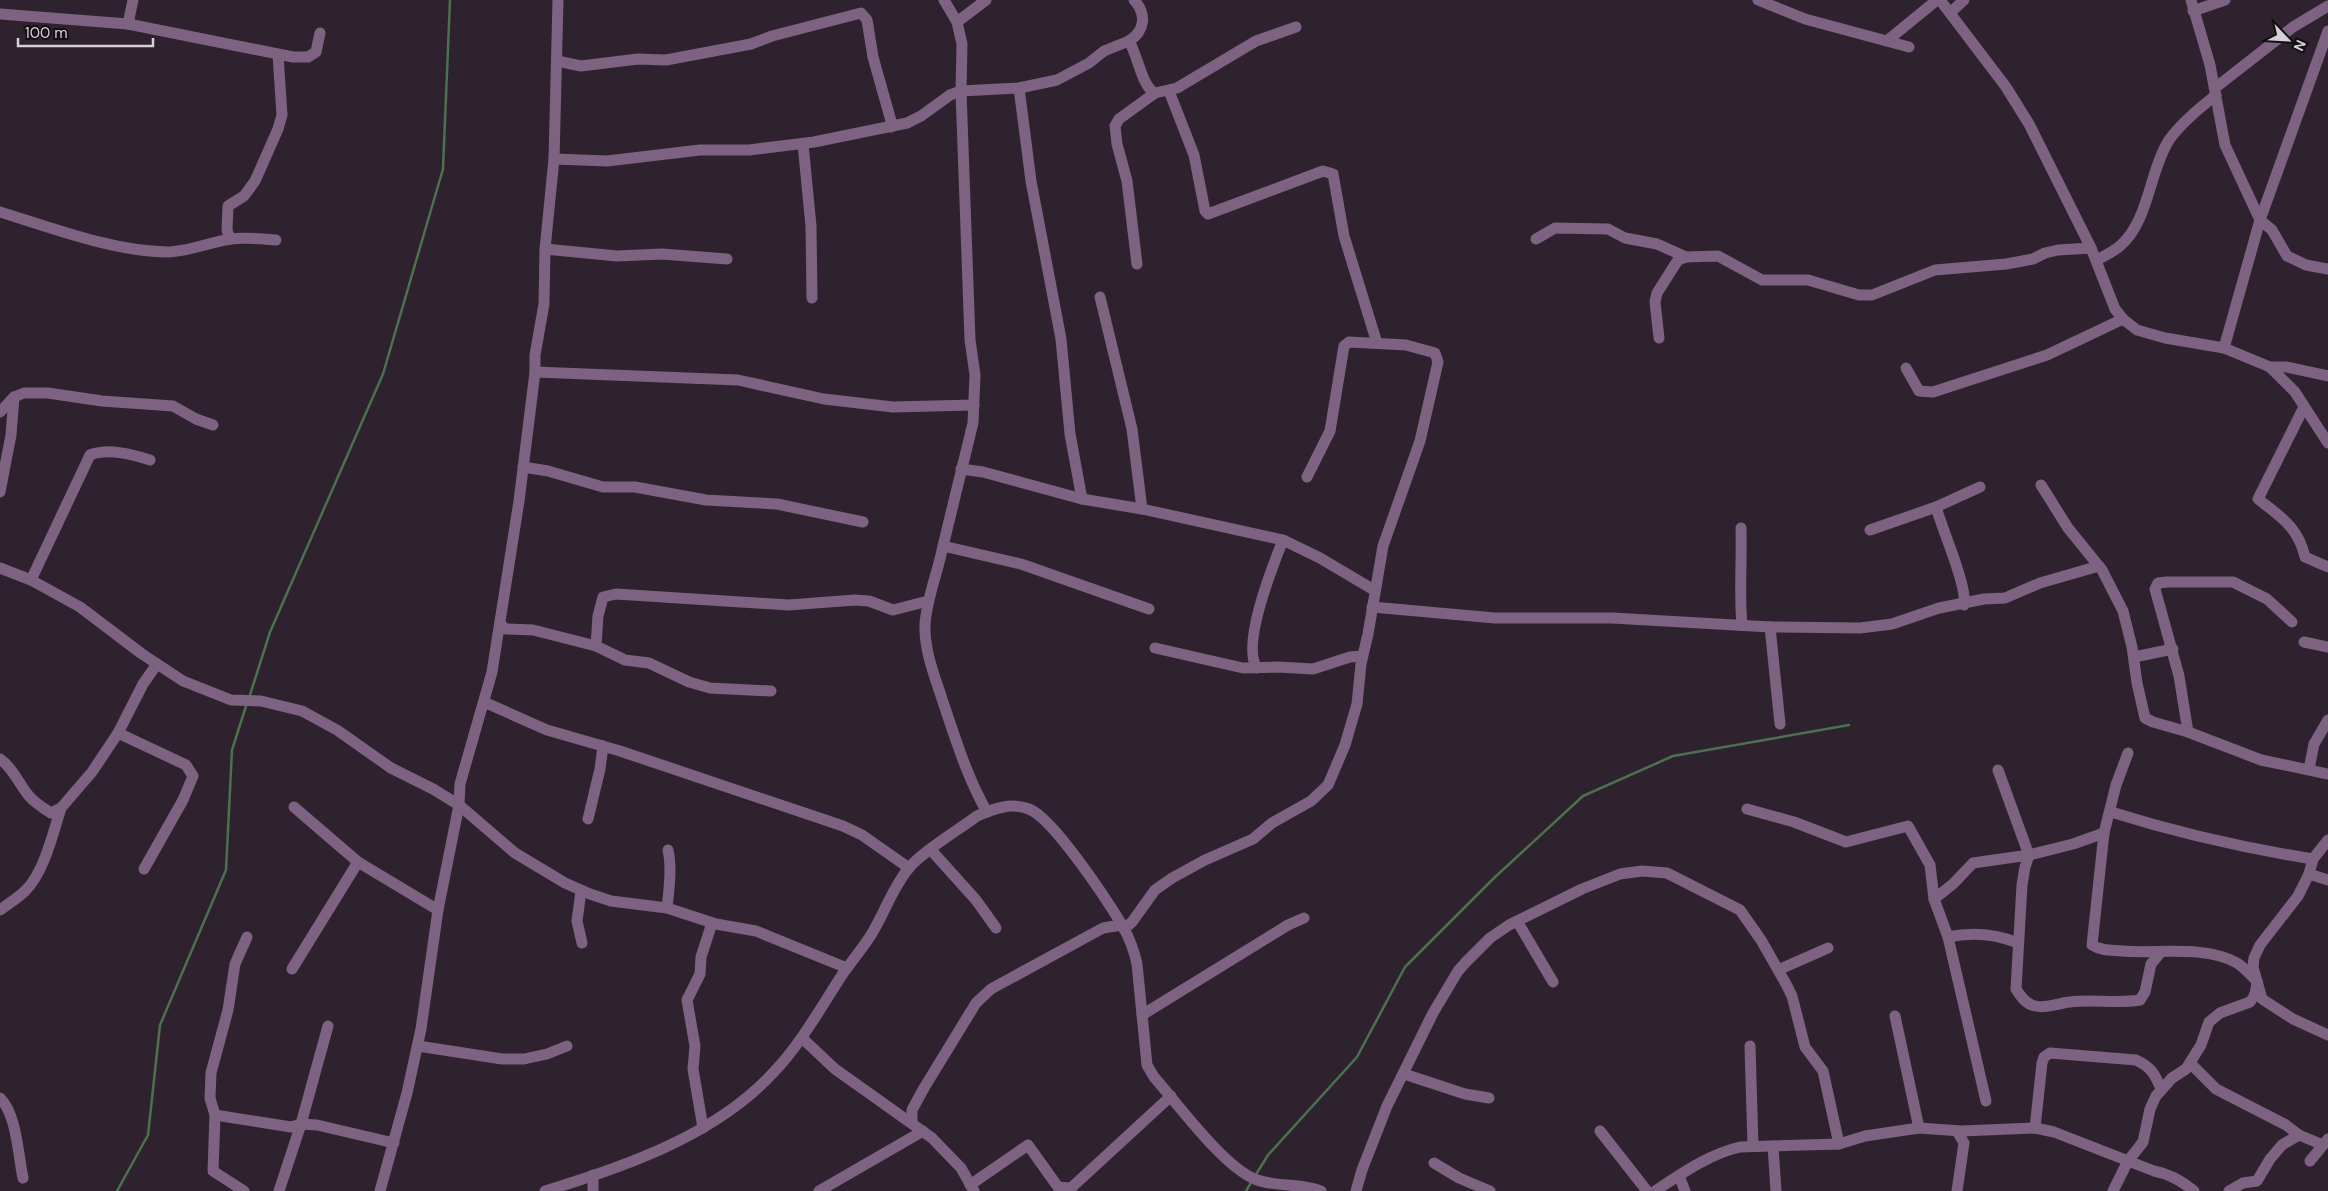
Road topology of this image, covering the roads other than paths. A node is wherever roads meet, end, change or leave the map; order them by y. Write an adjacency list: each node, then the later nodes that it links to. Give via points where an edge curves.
1 (133, 0): 15 (street)
2 (558, 0): 23 (street)
3 (944, 0): 14 (street)
4 (986, 0): 14 (street)
5 (1134, 0): 20 (street, via 1141,8 1144,24 1138,35)
6 (1758, 0): 19 (street, via 1805,19)
7 (1938, 0): 12 (street); 19 (street)
8 (1964, 0): 12 (street)
9 (2225, 0): 10 (street)
10 (2192, 6): 27 (street)
11 (2328, 6): 27 (street, via 2293,27)
12 (1950, 13): 37 (street, via 2006,87 2029,124)
13 (0, 14): 15 (street)
14 (957, 22): 25 (street, via 962,44)
15 (128, 24): 22 (street, via 157,32 257,48)
16 (1296, 27): 26 (street, via 1256,41)
17 (2328, 31): 33 (street)
18 (320, 33): 22 (street, via 316,52 308,57)
19 (1888, 40): 21 (street)
20 (1129, 41): 24 (street, via 1104,51 1057,80); 28 (street, via 1136,52 1146,86)
21 (1909, 47)
22 (278, 55): 35 (street, via 282,115 255,181 244,196 228,206)
23 (557, 61): 29 (street, via 581,66 638,59 666,60 751,44 861,13 867,20); 31 (street)
24 (1019, 88): 25 (street); 67 (street, via 1031,181 1061,339 1070,434)
25 (960, 91): 29 (street, via 908,123); 55 (street)
26 (1169, 91): 28 (street); 48 (street, via 1194,155 1204,211 1208,214 1323,171 1333,174 1344,236)
27 (2215, 91): 33 (street, via 2225,144); 41 (street, via 2170,140 2150,184 2136,227 2119,247)
28 (1155, 93): 42 (street, via 1119,119 1115,126)
29 (891, 127): 30 (street)
30 (803, 144): 31 (street, via 653,154 607,161); 45 (street, via 811,226)
31 (554, 158): 38 (street)
32 (0, 212): 35 (street, via 136,249 169,252)
33 (2260, 220): 43 (street, via 2272,230 2287,256 2306,265); 49 (street)
34 (1536, 238): 39 (street, via 1555,228 1608,229 1625,238 1657,244)
35 (230, 239): 36 (street)
36 (276, 240)
37 (2091, 248): 39 (street, via 2058,250 2033,260 2006,264 1935,270 1872,294 1859,295 1808,280 1762,280 1718,256); 41 (street)
38 (545, 249): 40 (street, via 610,256 662,254); 52 (street, via 544,304)
39 (1686, 257): 47 (street, via 1678,260 1657,293)
40 (727, 259)
41 (2097, 260): 46 (street, via 2115,309)
42 (1137, 264)
43 (2328, 269)
44 (1100, 297): 69 (street, via 1132,429)
45 (812, 298)
46 (2123, 319): 49 (street, via 2137,330); 51 (street, via 2047,355 1933,392 1919,391)
47 (1659, 338)
48 (1377, 343): 63 (street, via 1349,342 1344,346 1330,431); 79 (street, via 1435,352 1438,362 1420,441 1383,546)
49 (2224, 348): 50 (street)
50 (2270, 367): 53 (street, via 2287,367); 56 (street, via 2295,392)
51 (1906, 368)
52 (535, 372): 55 (street, via 738,380 824,399 893,407); 61 (street)
53 (2328, 376)
54 (14, 397): 57 (street); 58 (street, via 24,393 48,393 173,406); 66 (street, via 12,428)
55 (974, 405): 62 (street, via 973,423)
56 (2304, 407): 59 (street); 76 (street, via 2258,499 2287,521 2302,542 2305,557)
57 (0, 412)
58 (213, 425)
59 (2328, 443)
60 (150, 460): 78 (street, via 98,451 90,455)
61 (523, 467): 70 (street, via 603,487 635,487 706,500 776,504); 85 (street)
62 (961, 469): 67 (street); 74 (street)
63 (1307, 477)
64 (2041, 485): 75 (street, via 2068,528)
65 (1980, 487): 68 (street)
66 (0, 492)
67 (1082, 499): 69 (street)
68 (1936, 507): 72 (street); 81 (street, via 1964,587)
69 (1142, 509): 73 (street)
70 (863, 522)
71 (1741, 528): 86 (street)
72 (1870, 530)
73 (1283, 540): 79 (street); 96 (street, via 1261,598 1253,649)
74 (943, 546): 80 (street); 83 (street, via 1022,564)
75 (2100, 566): 81 (street, via 2040,583 2005,598 1984,599); 94 (street, via 2123,610)
76 (2328, 567)
77 (0, 568): 78 (street)
78 (31, 580): 95 (street, via 80,607)
79 (1374, 590): 82 (street)
80 (928, 601): 89 (street, via 892,610 869,601 855,600 789,605 616,594 603,597); 113 (street, via 925,625 929,660 957,746)
81 (1964, 605): 87 (street, via 1921,613 1892,624 1860,628)
82 (1372, 607): 86 (street, via 1495,618 1612,618); 93 (street)
83 (1149, 609)
84 (2292, 622): 92 (street, via 2267,599 2233,582 2158,583 2156,596)
85 (500, 624): 89 (street, via 506,630 533,630); 98 (street)
86 (1742, 625): 87 (street)
87 (1770, 627): 100 (street)
88 (2304, 642): 90 (street)
89 (596, 646): 97 (street, via 626,660 649,663 710,688)
90 (2328, 647)
91 (1155, 648): 96 (street, via 1234,667)
92 (2173, 649): 94 (street); 101 (street)
93 (1362, 656): 96 (street, via 1313,669); 135 (street, via 1354,714 1335,769 1322,793 1272,823 1253,839 1205,860 1154,890 1132,922)
94 (2134, 657): 101 (street, via 2145,718)
95 (157, 664): 102 (street); 109 (street, via 183,681 222,698 261,701 302,711 337,730 391,768)
96 (1257, 668)
97 (771, 692)
98 (484, 702): 103 (street, via 547,730); 109 (street, via 460,784)
99 (2328, 720): 106 (street, via 2314,744)
100 (1780, 724)
101 (2188, 732): 106 (street, via 2261,760)
102 (118, 733): 111 (street, via 92,772); 124 (street, via 186,765 193,776)
103 (603, 746): 115 (street); 123 (street, via 843,826 862,835)
104 (2128, 753): 114 (street)
105 (0, 759): 111 (street, via 8,764 30,797 41,807 51,813)
106 (2309, 769): 108 (street)
107 (1998, 770): 120 (street)
108 (2328, 774)
109 (459, 805): 127 (street, via 515,853); 131 (street)
110 (294, 807): 122 (street)
111 (61, 808): 130 (street, via 33,882)
112 (1747, 810): 128 (street, via 1794,822 1846,842 1908,826 1930,865)
113 (987, 812): 119 (street); 135 (street, via 1015,806 1039,814 1100,891)
114 (2110, 812): 116 (street); 121 (street, via 2169,831)
115 (588, 819)
116 (2104, 833): 120 (street); 142 (street, via 2092,945 2103,949)
117 (2328, 840): 121 (street)
118 (668, 850): 129 (street, via 671,863)
119 (931, 850): 123 (street); 136 (street, via 976,900)
120 (2029, 855): 128 (street, via 1973,863); 139 (street, via 2022,886)
121 (2313, 859): 125 (street)
122 (358, 862): 131 (street); 144 (street)
123 (909, 868): 143 (street, via 886,904 871,936)
124 (144, 869)
125 (2309, 874): 126 (street); 146 (street, via 2298,896 2260,945 2253,967)
126 (2328, 880)
127 (581, 890): 129 (street, via 611,901); 140 (street, via 577,921)
128 (1934, 899): 138 (street)
129 (667, 908): 134 (street)
130 (0, 910)
131 (438, 910): 153 (street)
132 (1304, 918): 148 (street)
133 (1517, 921): 145 (street, via 1620,874 1642,871 1667,873 1740,910); 147 (street); 157 (street, via 1490,938 1458,970)
134 (712, 923): 143 (street, via 762,932); 166 (street, via 701,957 700,974 687,1000 695,1046 693,1069)
135 (1123, 927): 148 (street, via 1137,964); 164 (street, via 1104,928 991,990 976,1003 912,1110)
136 (996, 928)
137 (248, 937): 163 (street, via 235,964 228,1010 212,1073 210,1098)
138 (1948, 937): 139 (street, via 1966,934 1998,936); 162 (street)
139 (2018, 942): 142 (street, via 2016,989 2027,1004 2048,1008 2071,1002 2125,1003 2140,1000 2151,964)
140 (582, 944)
141 (1828, 948): 145 (street)
142 (2161, 952): 146 (street, via 2224,957 2239,964)
143 (847, 968): 152 (street)
144 (292, 969)
145 (1778, 970): 175 (street, via 1792,996 1805,1047 1824,1071)
146 (2257, 981): 151 (street, via 2262,999); 156 (street, via 2256,994 2250,1002 2220,1013 2209,1022)
147 (1553, 982)
148 (1142, 1015): 159 (street, via 1147,1066)
149 (1895, 1016): 167 (street)
150 (328, 1026): 165 (street)
151 (2328, 1036)
152 (802, 1038): 164 (street, via 835,1069); 166 (street, via 752,1094)
153 (418, 1046): 154 (street, via 502,1059 524,1059); 174 (street)
154 (567, 1046)
155 (1750, 1046): 176 (street)
156 (2190, 1063): 158 (street); 172 (street, via 2216,1089 2286,1124)
157 (1404, 1074): 161 (street, via 1465,1094); 192 (street, via 1387,1106)
158 (2161, 1089): 168 (street, via 2156,1074 2136,1060 2050,1053 2042,1064); 178 (street, via 2150,1109 2143,1142)
159 (1171, 1096): 184 (street, via 1071,1188 1058,1187 1028,1145); 191 (street, via 1223,1156 1244,1174 1259,1180)
160 (0, 1098): 183 (street, via 6,1104 16,1135)
161 (1489, 1098)
162 (1986, 1101)
163 (215, 1115): 165 (street, via 292,1126); 185 (street, via 213,1171)
164 (912, 1122): 169 (street)
165 (301, 1124): 174 (street); 186 (street)
166 (703, 1128): 181 (street, via 657,1151)
167 (1919, 1128): 171 (street); 175 (street, via 1865,1136)
168 (2036, 1128): 171 (street); 178 (street)
169 (923, 1131): 184 (street, via 961,1168); 190 (street)
170 (1600, 1131): 194 (street)
171 (1957, 1131): 198 (street, via 1964,1143)
172 (2299, 1135): 173 (street); 201 (street, via 2282,1145 2257,1180)
173 (2325, 1142): 179 (street)
174 (394, 1143): 187 (street)
175 (1839, 1144): 177 (street)
176 (1753, 1146): 177 (street); 182 (street, via 1729,1150)
177 (1773, 1146): 197 (street)
178 (2128, 1161): 199 (street); 200 (street, via 2165,1173)
179 (2310, 1161)
180 (1434, 1163): 193 (street)
181 (592, 1176): 188 (street); 189 (street)
182 (1679, 1176): 195 (street); 196 (street)
183 (23, 1178)
184 (972, 1188)
185 (244, 1191)
186 (279, 1191)
187 (380, 1191)
188 (545, 1191)
189 (593, 1191)
190 (819, 1191)
191 (1321, 1191)
192 (1356, 1191)
193 (1490, 1191)
194 (1647, 1191)
195 (1655, 1191)
196 (1685, 1191)
197 (1776, 1191)
198 (1956, 1191)
199 (2114, 1191)
200 (2194, 1191)
201 (2229, 1191)

